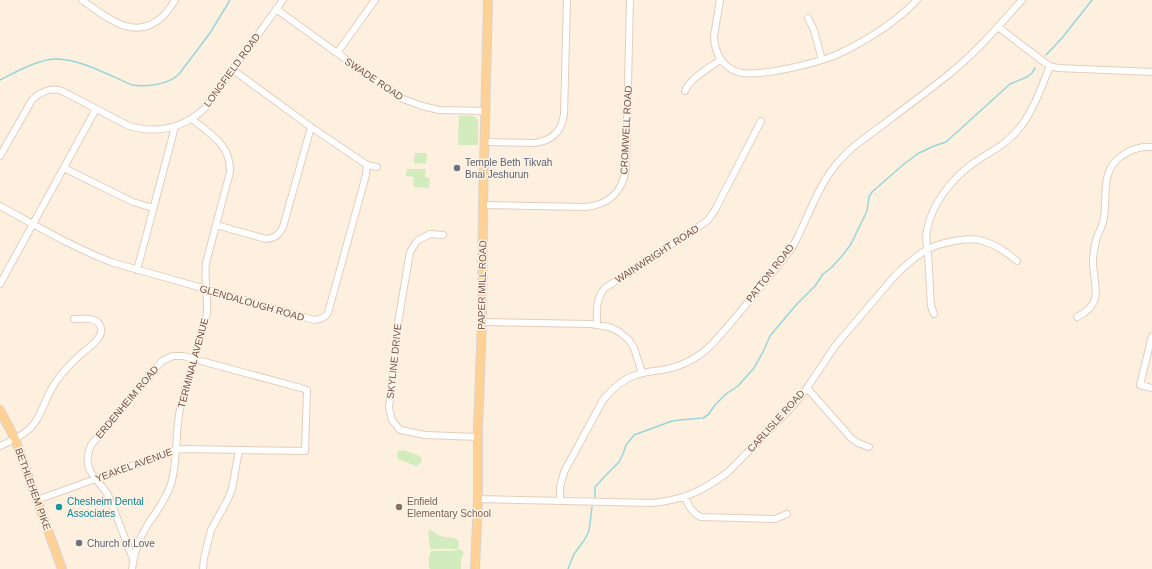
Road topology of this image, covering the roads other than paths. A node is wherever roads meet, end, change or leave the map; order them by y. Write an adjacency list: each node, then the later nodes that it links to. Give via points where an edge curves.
1 (82, 0): 2 (street, via 114,22 134,28 158,21)
2 (175, 0)
3 (283, 0): 11 (street, LONGFIELD ROAD)
4 (375, 0): 14 (street)
5 (488, 0): 22 (main road, PAPER MILL ROAD)
6 (567, 0): 27 (street, via 564,114 561,127 550,137 534,143)
7 (630, 0): 33 (street, CROMWELL ROAD, via 626,168 619,189 602,203 589,207)
8 (720, 0): 15 (street, via 714,42)
9 (916, 0): 16 (street, via 903,13 877,31)
10 (1022, 0): 13 (street, PATTON ROAD)
11 (276, 9): 14 (street, SWADE ROAD); 18 (street, LONGFIELD ROAD)
12 (808, 18): 16 (street)
13 (998, 27): 17 (street); 51 (street, PATTON ROAD, via 953,71 841,159 822,186 792,246 709,347 696,358 683,364)
14 (337, 54): 22 (street, SWADE ROAD, via 410,102 439,110)
15 (721, 60): 16 (street, via 735,71 744,73 780,70); 20 (street, via 692,80)
16 (822, 60)
17 (1050, 66): 19 (street); 39 (street, via 1033,107 1022,125 1002,145 964,170 940,199 928,226)
18 (233, 70): 23 (street, LONGFIELD ROAD, via 204,109); 26 (street)
19 (1152, 72)
20 (685, 91)
21 (96, 109): 25 (street, LONGFIELD ROAD, via 139,129); 29 (street, LONGFIELD ROAD, via 58,90 46,91 32,100); 32 (street)
22 (486, 111): 27 (main road, PAPER MILL ROAD)
23 (192, 119): 25 (street, LONGFIELD ROAD); 37 (street, TERMINAL AVENUE, via 221,144 229,159 230,172)
24 (760, 121): 48 (street, WAINWRIGHT ROAD, via 710,217 605,288 598,301)
25 (175, 127): 35 (street)
26 (311, 127): 30 (street); 37 (street, via 283,227 277,236 266,239)
27 (485, 142): 33 (main road, PAPER MILL ROAD)
28 (1152, 147): 45 (street, via 1144,146 1128,151 1109,169 1103,223 1094,255 1094,303)
29 (0, 156)
30 (367, 165): 31 (street); 43 (street, GLENDALOUGH ROAD, via 326,316 314,320)
31 (377, 167)
32 (64, 168): 35 (street, via 133,202); 36 (street)
33 (483, 205): 47 (main road, PAPER MILL ROAD)
34 (0, 206): 36 (street)
35 (153, 208): 41 (street)
36 (33, 224): 41 (street, GLENDALOUGH ROAD, via 87,253); 42 (street)
37 (216, 225): 43 (street, TERMINAL AVENUE, via 204,274)
38 (443, 236): 55 (street, SKYLINE DRIVE, via 430,234 417,241 410,252 398,323 389,408 392,420 400,430 425,435)
39 (927, 250): 40 (street, CARLISLE ROAD, via 960,240 978,240 995,245); 44 (street, via 930,306); 52 (street, CARLISLE ROAD, via 908,263 893,278 835,346)
40 (1017, 261)
41 (137, 270): 43 (street, GLENDALOUGH ROAD)
42 (0, 284)
43 (206, 289): 50 (street, TERMINAL AVENUE, via 207,312)
44 (934, 314)
45 (1077, 317)
46 (74, 319): 56 (street, via 96,320 101,330 98,340 60,376 38,418)
47 (482, 322): 48 (street); 55 (main road, PAPER MILL ROAD)
48 (597, 325): 51 (street, via 618,331 629,340)
49 (1152, 336): 53 (street, via 1140,385)
50 (194, 359): 59 (street, TERMINAL AVENUE, via 180,410); 61 (street, ERDENHEIM ROAD, via 307,390); 62 (street, ERDENHEIM ROAD, via 176,355 162,361 91,445 87,456)
51 (642, 373): 66 (street, PATTON ROAD, via 620,383 603,400 564,472)
52 (807, 388): 58 (street, via 849,437); 63 (street, CARLISLE ROAD, via 793,406 728,472 708,487)
53 (1152, 388)
54 (0, 410): 56 (main road, BETHLEHEM PIKE)
55 (478, 437): 65 (main road, PAPER MILL ROAD)
56 (15, 439): 57 (street); 64 (main road, BETHLEHEM PIKE)
57 (0, 446)
58 (869, 447)
59 (176, 450): 60 (street, YEAKEL AVENUE); 62 (street, YEAKEL AVENUE); 68 (street, TERMINAL AVENUE, via 173,475 167,494 144,530)
60 (239, 450): 61 (street, YEAKEL AVENUE); 71 (street, via 232,489 212,530)
61 (305, 451)
62 (95, 480): 64 (street, YEAKEL AVENUE); 68 (street, ERDENHEIM ROAD, via 110,497)
63 (684, 497): 66 (street, CARLISLE ROAD, via 652,503); 67 (street, via 692,512 701,517 775,519)
64 (37, 500): 69 (main road, BETHLEHEM PIKE)
65 (478, 500): 66 (street, CARLISLE ROAD); 72 (main road, PAPER MILL ROAD)
66 (560, 501)
67 (787, 514)
68 (133, 559): 70 (street, TERMINAL AVENUE)
69 (62, 569)
70 (132, 569)
71 (203, 569)
72 (475, 569)

